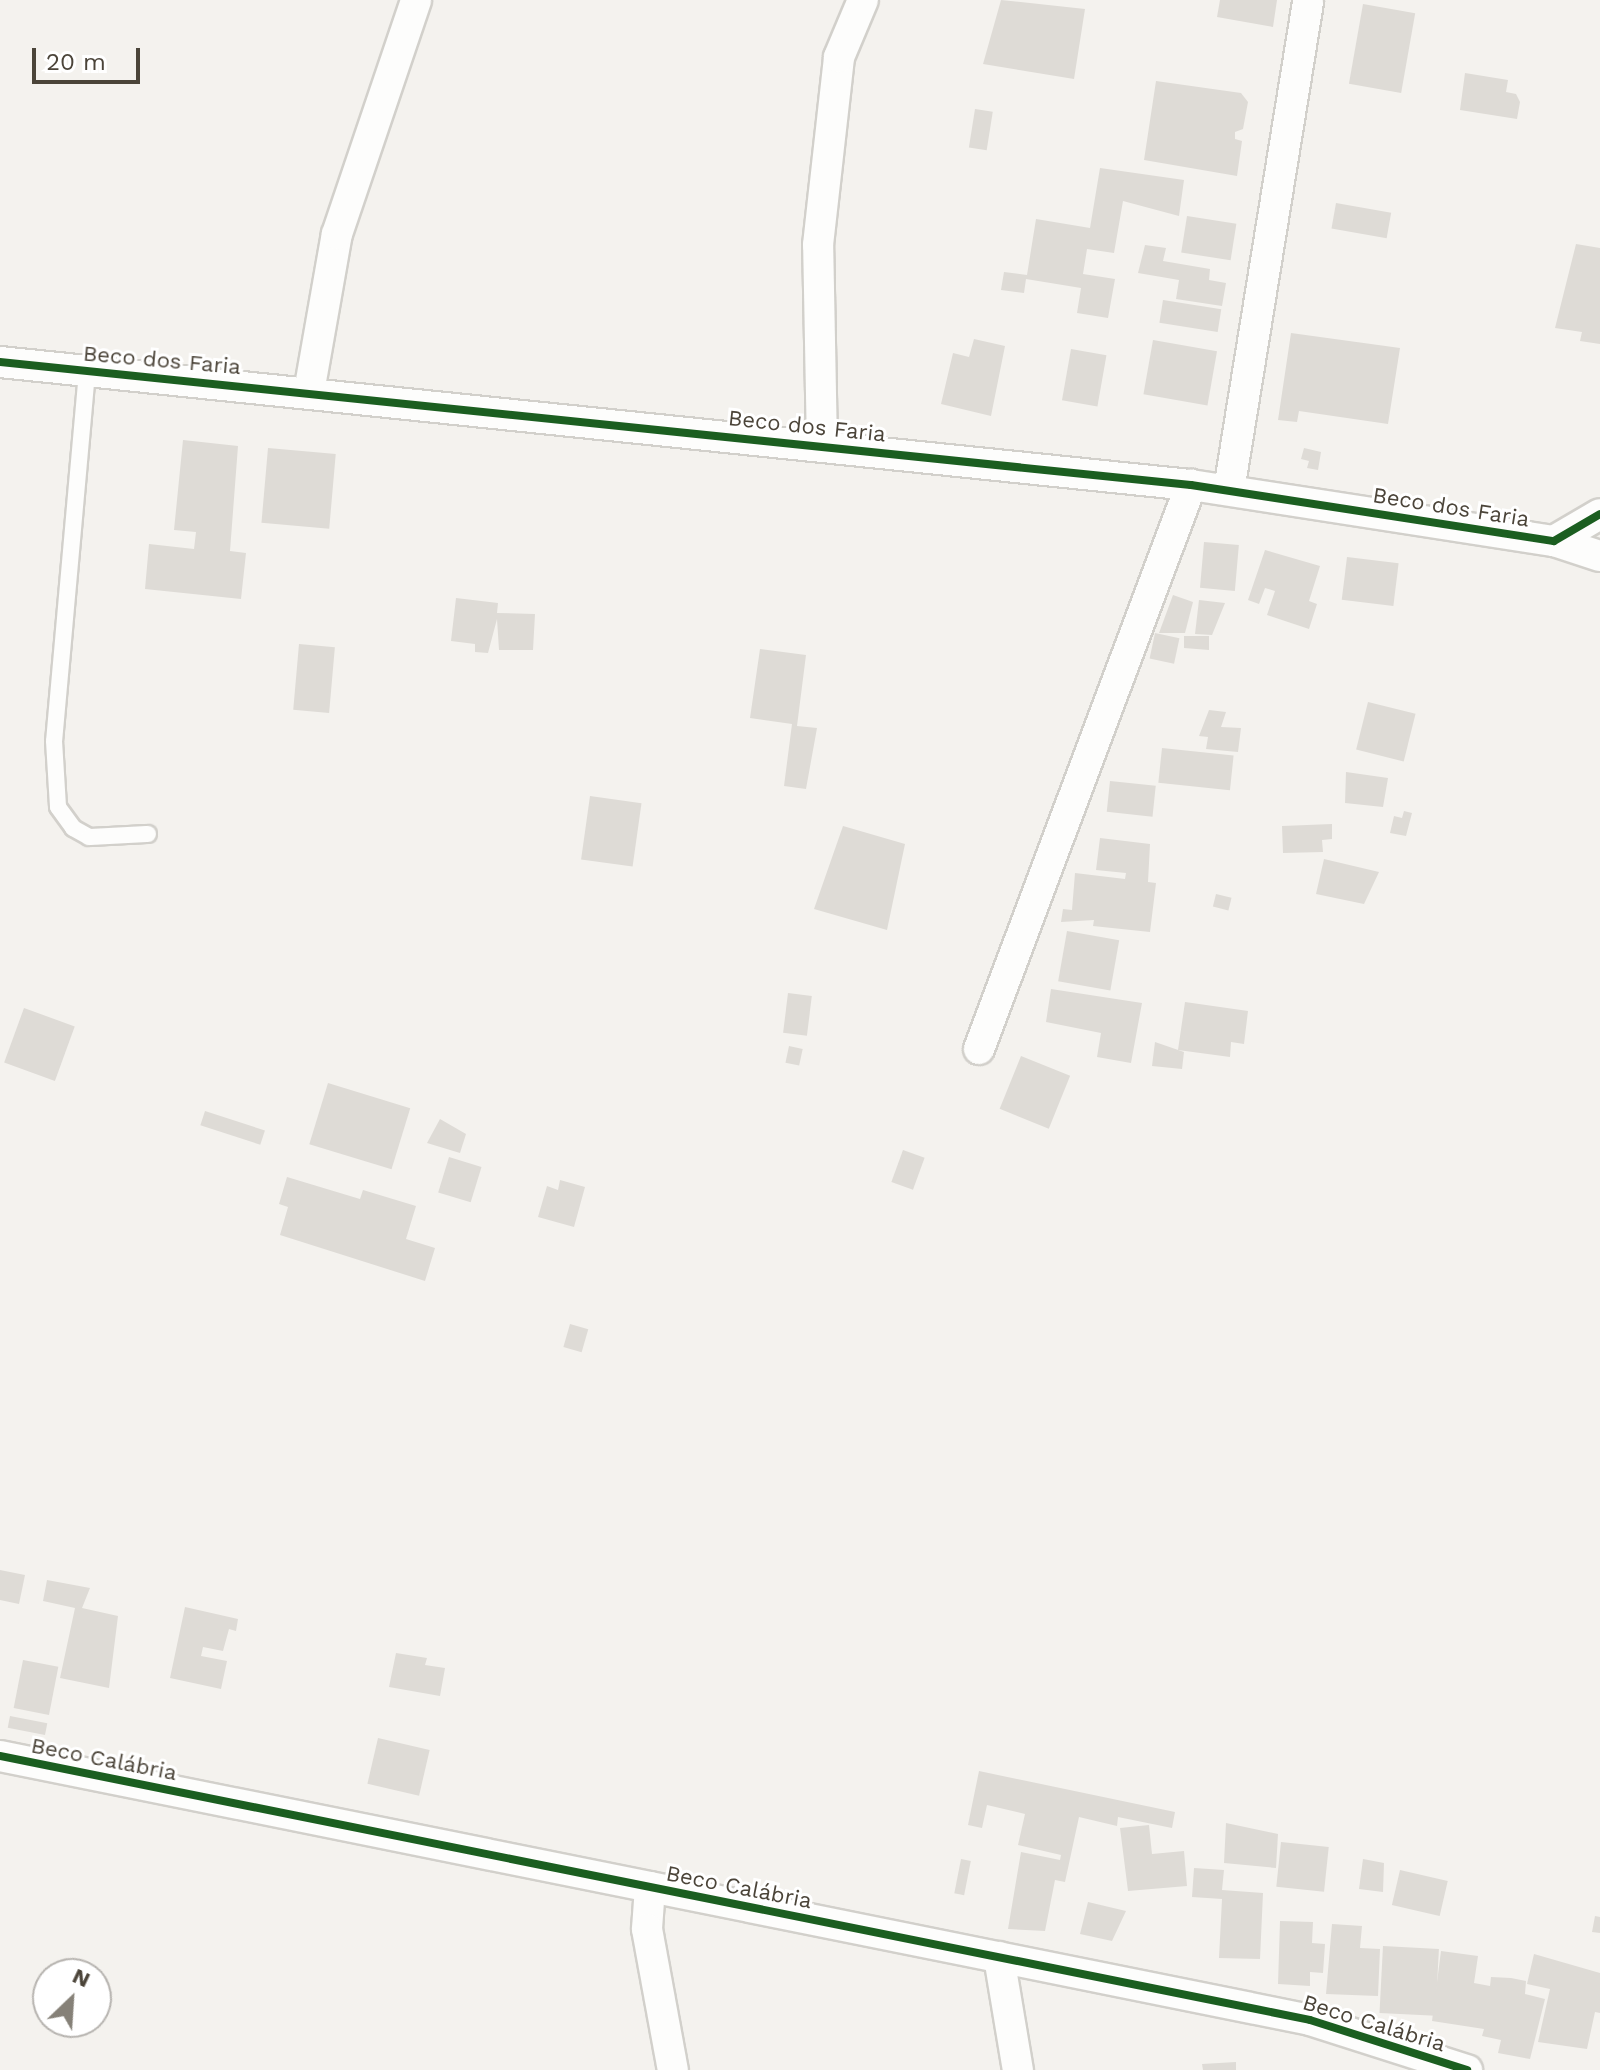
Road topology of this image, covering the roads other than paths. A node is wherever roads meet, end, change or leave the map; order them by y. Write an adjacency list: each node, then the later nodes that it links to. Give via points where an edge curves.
1 (416, 0): 6 (street, via 337,234)
2 (863, 0): 7 (street, via 839,57 818,245)
3 (1308, 0): 9 (street)
4 (0, 362): 5 (street, Beco dos Faria)
5 (87, 372): 6 (street, Beco dos Faria); 13 (lane, via 54,741 58,807 73,828 89,837)
6 (309, 392): 7 (street, Beco dos Faria)
7 (822, 446): 8 (street, Beco dos Faria)
8 (1191, 485): 9 (street, Beco dos Faria); 14 (street)
9 (1229, 490): 11 (street, Beco dos Faria)
10 (1600, 514): 11 (street, Beco dos Faria)
11 (1554, 541): 12 (street)
12 (1600, 556)
13 (148, 834)
14 (979, 1049)
15 (0, 1756): 16 (street, Beco Calábria)
16 (650, 1887): 17 (street, Beco Calábria); 18 (street, via 647,1929)
17 (999, 1957): 19 (street); 20 (street, Beco Calábria, via 1310,2020)
18 (673, 2070)
19 (1018, 2070)
20 (1467, 2070)

